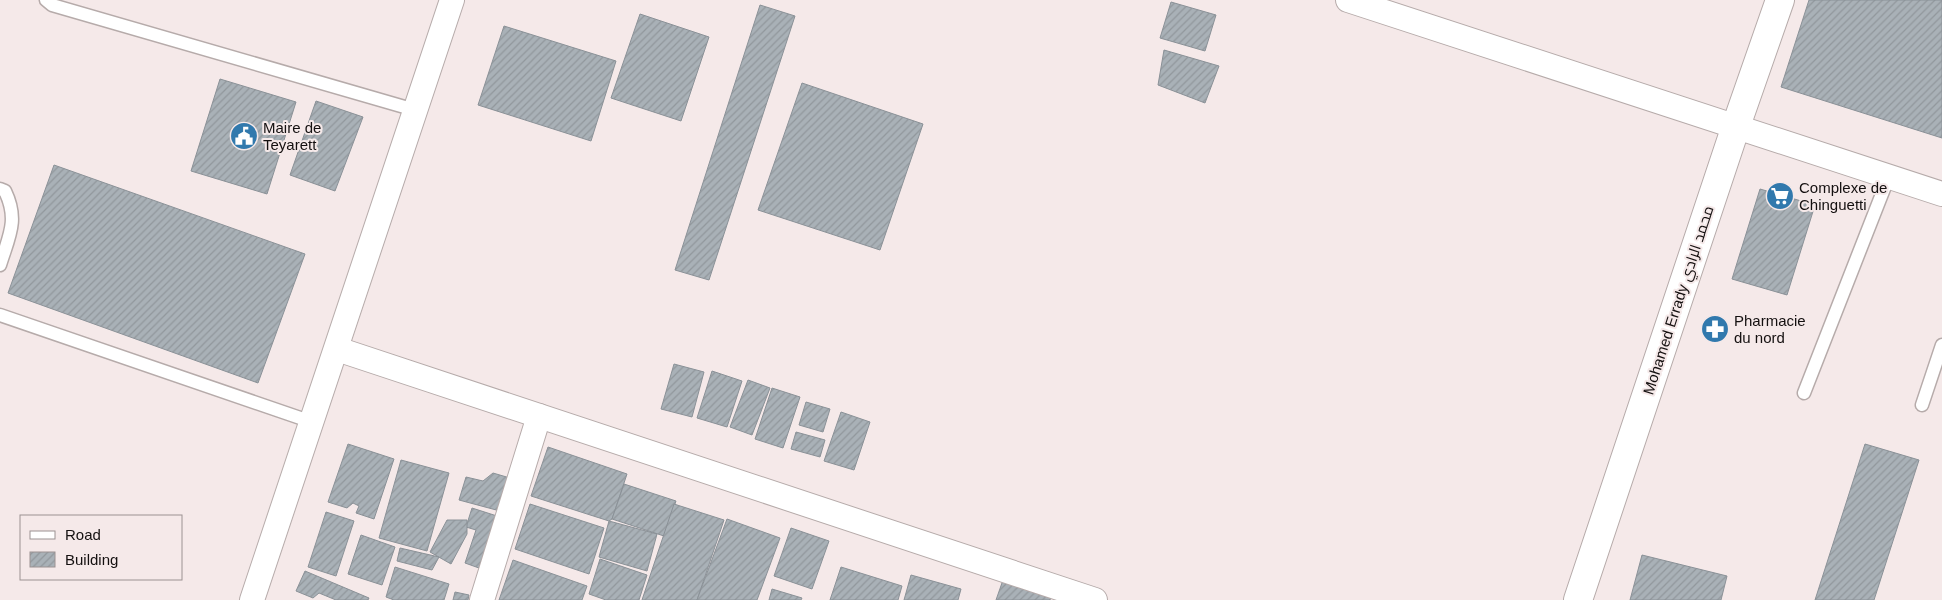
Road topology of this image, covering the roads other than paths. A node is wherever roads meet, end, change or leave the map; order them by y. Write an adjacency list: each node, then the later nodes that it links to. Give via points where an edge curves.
1 (46, 0): 5 (lane, via 52,5)
2 (452, 0): 5 (street)
3 (1348, 0): 6 (street)
4 (1780, 0): 6 (street, Mohamed Errady محمد الرادي)
5 (415, 110): 13 (street)
6 (1736, 126): 7 (street); 21 (street, Mohamed Errady محمد الرادي)
7 (1889, 176): 9 (street); 14 (lane)
8 (0, 189): 10 (lane, via 5,191 11,204 13,226)
9 (1942, 194)
10 (0, 265)
11 (0, 315): 17 (lane)
12 (1942, 345): 15 (lane)
13 (337, 349): 16 (street); 17 (street)
14 (1804, 393)
15 (1922, 405)
16 (539, 416): 19 (street); 20 (street)
17 (312, 422): 18 (street)
18 (252, 600)
19 (482, 600)
20 (1095, 600)
21 (1578, 600)

